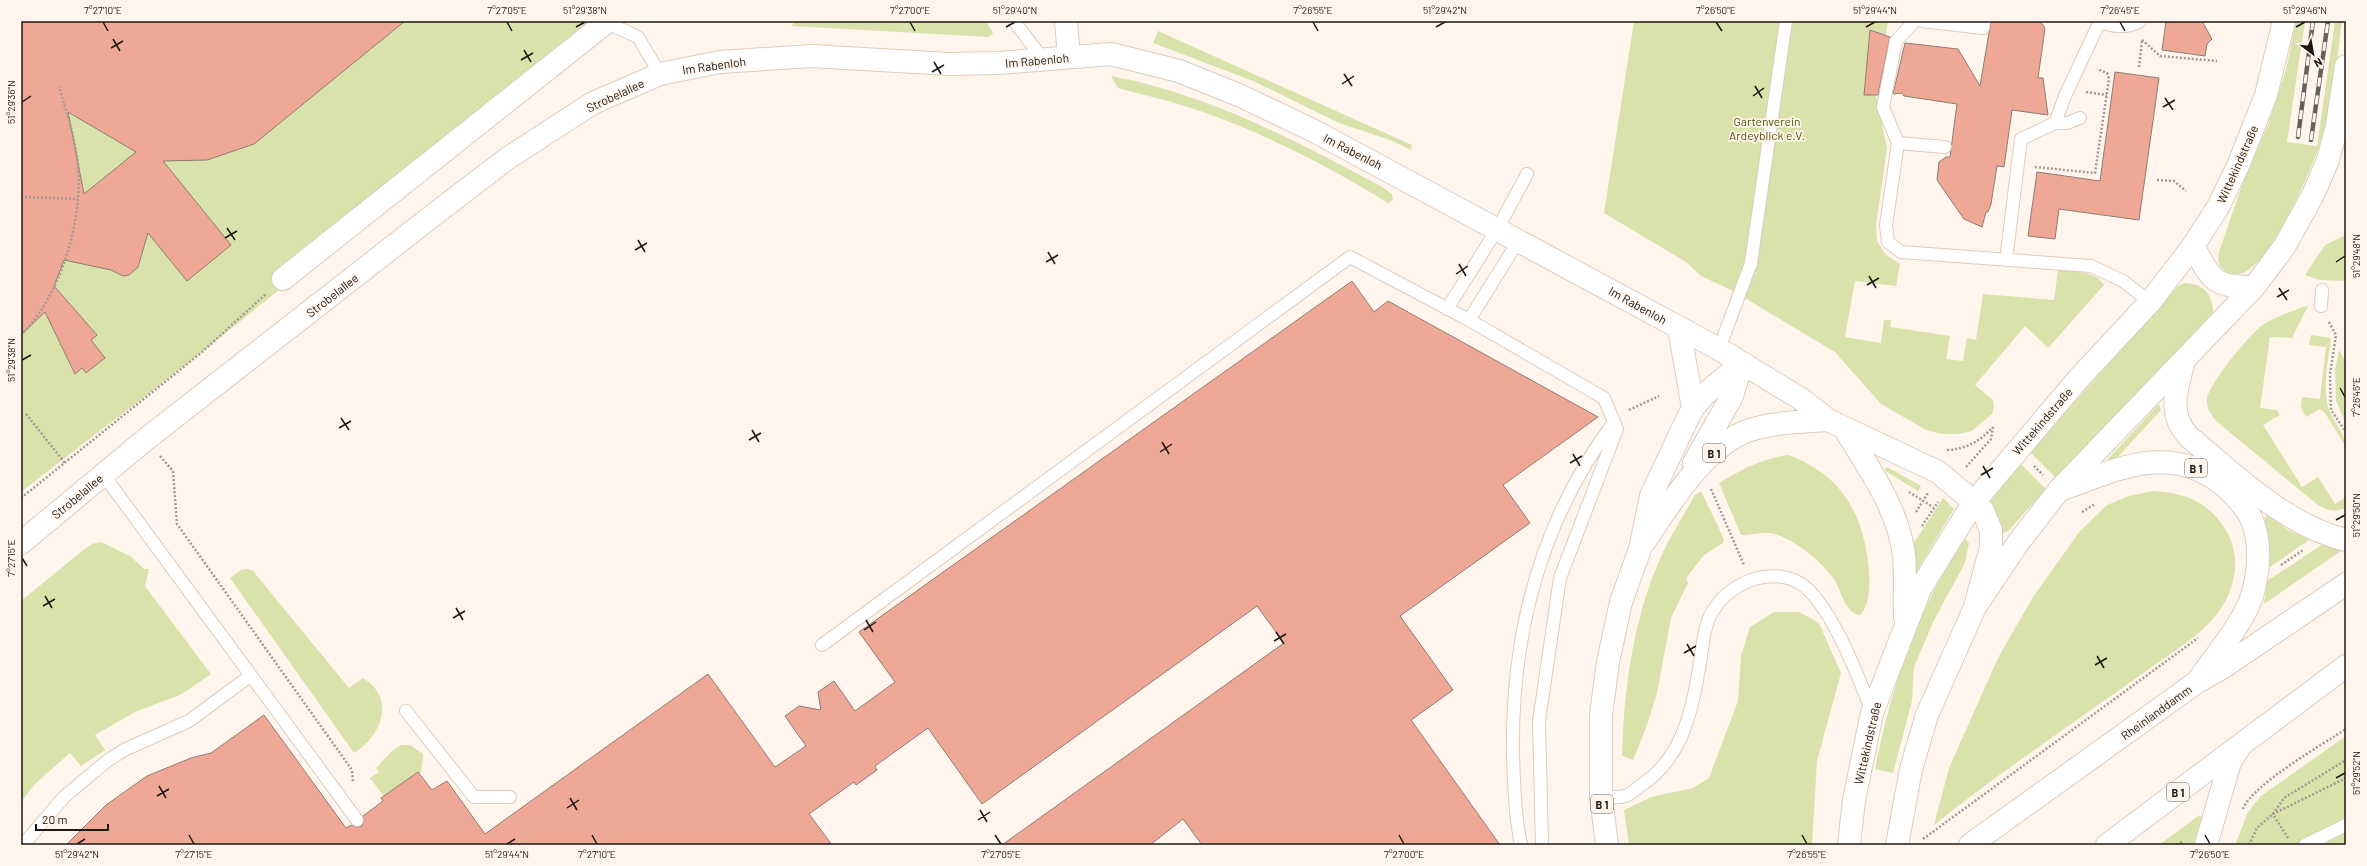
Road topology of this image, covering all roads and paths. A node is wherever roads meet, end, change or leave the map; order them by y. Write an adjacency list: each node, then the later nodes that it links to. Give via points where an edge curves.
1 (1014, 21): 13 (lane)
2 (1066, 21): 12 (main road)
3 (1786, 21): 45 (lane, via 1751,263)
4 (1914, 21): 24 (lane, via 1896,40 1883,107)
5 (1922, 21): 6 (lane, via 1983,28)
6 (1984, 21)
7 (2100, 21): 10 (lane, via 2112,26); 23 (lane, via 2064,96)
8 (2284, 21): 34 (main road, Wittekindstraße, via 2266,95 2238,166 2218,208)
9 (606, 22): 18 (lane, via 638,37); 36 (main road)
10 (2138, 22): 11 (path)
11 (2143, 41): 14 (path, via 2160,56); 16 (path)
12 (1068, 57): 13 (main road, Im Rabenloh); 32 (main road, Im Rabenloh, via 1111,54 1179,71 1241,96 1316,132)
13 (1042, 58): 18 (main road, Im Rabenloh, via 999,63 949,64 812,56 720,62)
14 (2217, 61)
15 (2346, 66): 37 (main road, via 2337,126 2328,160 2300,220)
16 (2139, 67)
17 (2092, 70): 21 (path, via 2102,69 2107,73)
18 (660, 74): 56 (main road, Strobelallee, via 593,103 508,158)
19 (2085, 86): 21 (path, via 2083,92)
20 (59, 87): 31 (path, via 71,127 78,167)
21 (2107, 95): 27 (path, via 2095,173 2035,167)
22 (2080, 118): 23 (lane, via 2067,123)
23 (2055, 123): 35 (lane, via 2021,138)
24 (1898, 143): 25 (lane); 35 (lane, via 1886,225 1888,242 1901,252)
25 (1945, 147)
26 (1527, 174): 32 (lane)
27 (2034, 175)
28 (2157, 180): 29 (path, via 2174,181)
29 (2186, 191)
30 (21, 197): 31 (path)
31 (78, 199): 44 (path, via 70,246 54,287 29,328)
32 (1498, 228): 33 (main road, Im Rabenloh); 41 (lane)
33 (1519, 240): 42 (lane); 43 (main road, Im Rabenloh)
34 (2192, 246): 37 (main road, via 2208,273 2221,284 2231,287); 39 (main road, Wittekindstraße)
35 (2006, 260): 39 (lane, via 2091,266 2123,281)
36 (283, 279): 58 (path, via 202,352)
37 (2254, 287): 47 (main road)
38 (2322, 290): 40 (lane)
39 (2150, 302): 67 (main road, Wittekindstraße, via 2080,377)
40 (2321, 306): 55 (path, via 2336,335 2330,374 2331,410)
41 (1447, 310): 42 (lane); 81 (lane, via 1350,257)
42 (1469, 320): 52 (lane, via 1604,398)
43 (1680, 328): 45 (main road, Im Rabenloh); 50 (main road)
44 (21, 335)
45 (1719, 349): 46 (main road, Im Rabenloh)
46 (1742, 363): 50 (main road, B 1, via 1704,395); 53 (main road, Im Rabenloh); 60 (main road, B 1, via 1732,396 1694,462)
47 (2183, 363): 62 (main road); 72 (main road, via 2175,402 2175,416 2180,427 2282,511 2307,526)
48 (1659, 396): 49 (path)
49 (1641, 405)
50 (1693, 408): 74 (main road, B 1, via 1651,496)
51 (26, 414): 58 (path)
52 (1614, 422): 101 (lane, via 1590,455 1557,519 1533,588 1519,649 1514,687 1513,744 1515,801); 102 (lane, via 1617,429 1560,578 1539,721)
53 (1836, 424): 60 (main road, B 1, via 1766,425 1748,431 1713,454); 61 (main road, Im Rabenloh, via 1938,472); 79 (main road, via 1885,495 1896,523 1904,555)
54 (1993, 427): 61 (path, via 1991,439)
55 (2346, 432)
56 (145, 440): 59 (main road, Strobelallee); 91 (path, via 173,471 177,524 352,770)
57 (2030, 462): 62 (path)
58 (65, 463): 65 (path)
59 (103, 474): 73 (main road, Strobelallee); 83 (lane)
60 (1686, 481): 74 (main road, B 1)
61 (1952, 483): 67 (main road, Im Rabenloh)
62 (2053, 484): 76 (main road, B 1, via 2145,463 2187,464 2206,472 2230,491 2251,518 2258,552); 78 (main road, via 2018,543)
63 (1930, 490): 70 (path)
64 (1714, 496): 75 (path)
65 (21, 498)
66 (2099, 501): 69 (path)
67 (1974, 502): 78 (main road, Im Rabenloh, via 1983,511 1991,530 1991,547); 79 (main road, Wittekindstraße, via 1920,589)
68 (1933, 507): 71 (path)
69 (2082, 512)
70 (1914, 515)
71 (1921, 527)
72 (2336, 537): 76 (path)
73 (21, 543)
74 (1640, 549): 93 (main road, B 1, via 1621,602 1608,662 1601,715)
75 (1750, 580): 86 (lane, via 1775,576 1791,578 1806,587 1821,605 1854,665); 93 (lane, via 1731,590 1719,602 1709,618 1690,712 1678,746 1668,762 1651,780 1625,796)
76 (2255, 583): 84 (main road, B 1, via 2245,612)
77 (2346, 584): 84 (main road, Rheinlanddamm / B 1, via 2222,668)
78 (1975, 607): 105 (main road, via 1927,715 1911,769)
79 (1905, 624): 86 (main road, Wittekindstraße)
80 (2201, 636): 99 (path)
81 (822, 645)
82 (2346, 666): 88 (main road, B 1)
83 (250, 676): 96 (lane); 100 (lane, via 189,721 124,750 107,761 64,797)
84 (2197, 682): 106 (main road, Rheinlanddamm / B 1)
85 (406, 711): 92 (lane, via 474,797)
86 (1872, 713): 104 (main road, Wittekindstraße, via 1854,800)
87 (2346, 729): 95 (path, via 2258,789 2245,803)
88 (2248, 738): 98 (main road, via 2230,762); 107 (main road, B 1)
89 (2346, 760): 94 (path, via 2284,798)
90 (2346, 778): 94 (path)
91 (353, 784)
92 (510, 797)
93 (1601, 797): 103 (main road, B 1)
94 (2274, 814): 109 (path, via 2257,828); 110 (path)
95 (2240, 816)
96 (357, 820)
97 (2346, 825): 111 (lane)
98 (2209, 836): 108 (path, via 2196,831)
99 (1920, 841)
100 (23, 845)
101 (1521, 845)
102 (1542, 845)
103 (1607, 845)
104 (1849, 845)
105 (1897, 845)
106 (1970, 845)
107 (2107, 845)
108 (2177, 845)
109 (2249, 845)
110 (2292, 845)
111 (2305, 845)

